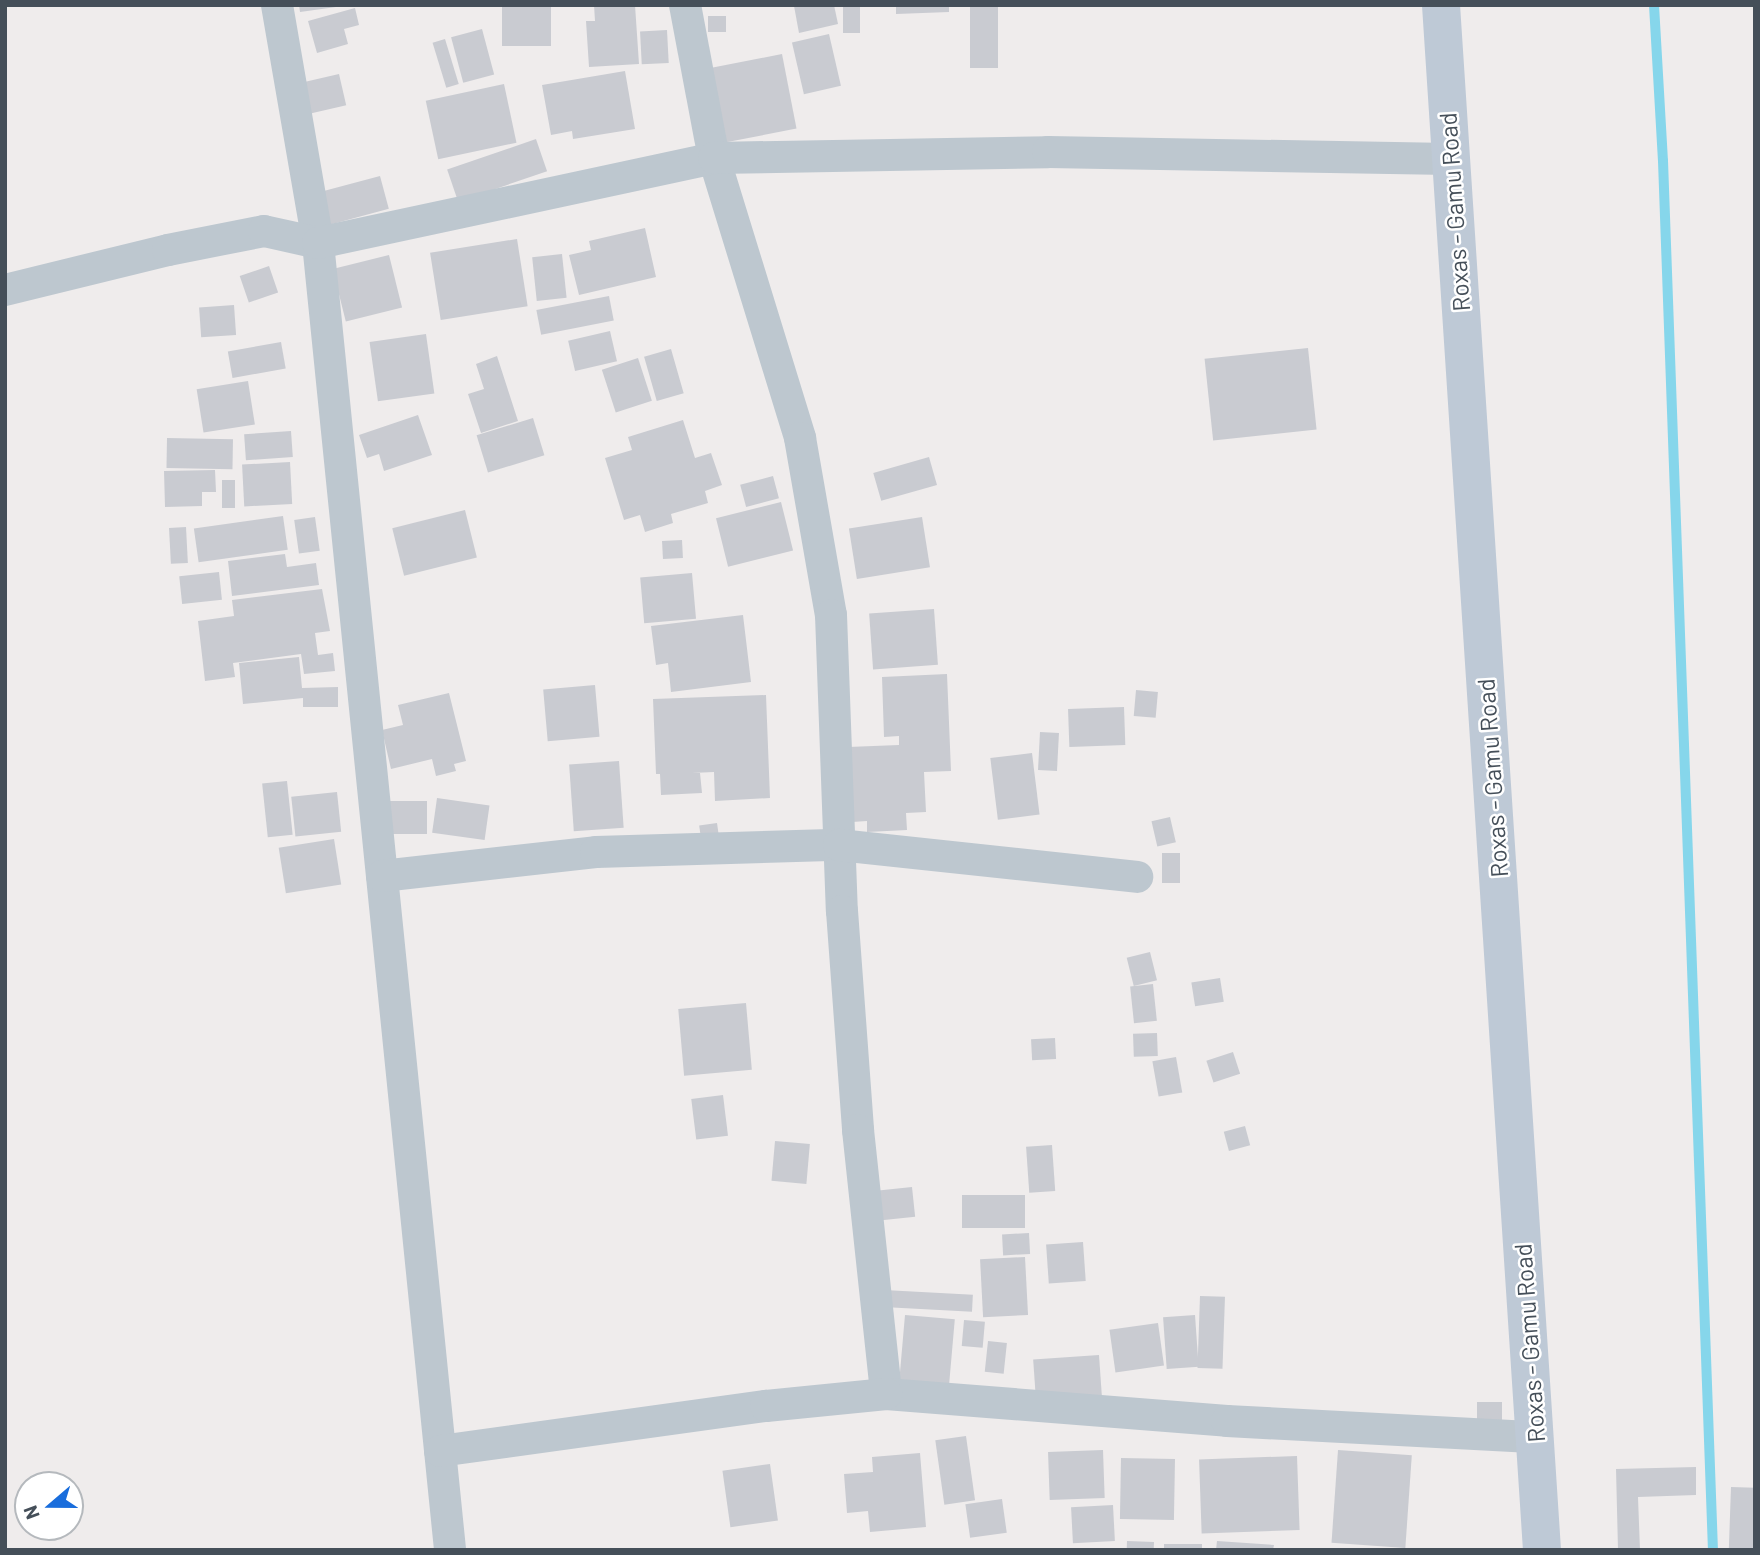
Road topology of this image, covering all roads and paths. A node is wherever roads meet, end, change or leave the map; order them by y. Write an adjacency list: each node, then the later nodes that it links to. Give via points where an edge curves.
1 (277, 5): 6 (street)
2 (685, 5): 4 (street)
3 (1441, 5): 5 (main road, Roxas - Gamu Road)
4 (714, 158): 5 (street, via 1048,152); 6 (street); 8 (street, via 800,438 821,541 831,615)
5 (1450, 159): 12 (main road, Roxas - Gamu Road)
6 (318, 243): 7 (street, via 264,231); 9 (street)
7 (5, 290)
8 (839, 845): 9 (street, via 596,852); 10 (street); 11 (street, via 858,1130)
9 (382, 876): 13 (street)
10 (1137, 877)
11 (886, 1394): 12 (street, via 1227,1421); 13 (street)
12 (1535, 1437): 15 (main road, Roxas - Gamu Road)
13 (440, 1451): 14 (street)
14 (450, 1550)
15 (1542, 1550)

